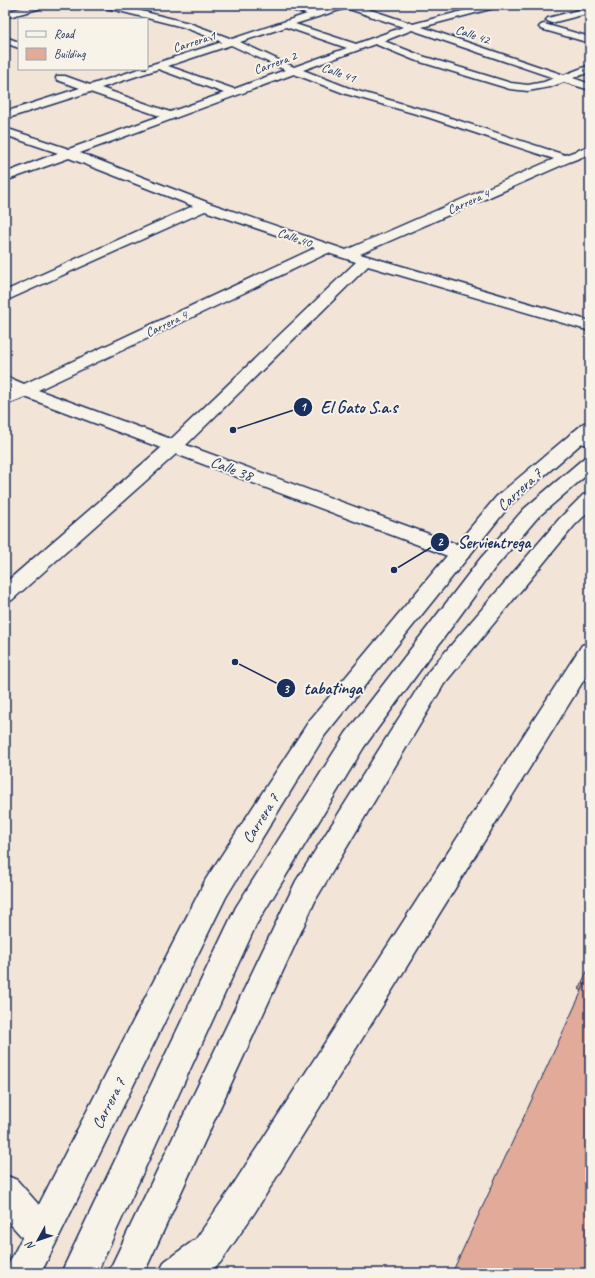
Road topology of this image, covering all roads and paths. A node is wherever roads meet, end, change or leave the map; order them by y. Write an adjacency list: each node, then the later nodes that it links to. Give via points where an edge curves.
1 (42, 5): 10 (street)
2 (106, 5): 16 (street, Calle 41, via 186,25)
3 (284, 5): 9 (street)
4 (346, 5): 9 (street, Carrera 1); 12 (street, Calle 42)
5 (495, 5): 8 (street, Carrera 2)
6 (447, 9): 8 (street)
7 (590, 10): 15 (street, via 548,24)
8 (460, 13): 12 (street, Carrera 2)
9 (316, 14): 11 (street, Carrera 1)
10 (5, 15)
11 (288, 25): 16 (street, Carrera 1); 18 (street)
12 (412, 27): 14 (street, Carrera 2); 27 (street, Calle 42)
13 (5, 40): 17 (street)
14 (374, 40): 18 (street, Carrera 2); 27 (street, via 418,58 510,86 528,88 546,85)
15 (590, 40)
16 (231, 42): 19 (street, Carrera 1); 23 (street, Calle 41)
17 (18, 44)
18 (354, 47): 23 (street, Carrera 2)
19 (160, 66): 21 (street, Carrera 1); 30 (street)
20 (590, 68): 27 (street)
21 (148, 69)
22 (146, 70): 25 (street, Carrera 1)
23 (293, 70): 30 (street, Carrera 2); 36 (street, Calle 41, via 350,92 431,115)
24 (109, 73): 25 (street)
25 (122, 77): 29 (street, Carrera 1)
26 (62, 78): 29 (street)
27 (563, 78): 28 (street, Calle 42)
28 (590, 87)
29 (90, 88): 31 (street, Carrera 1); 32 (street)
30 (233, 92): 32 (street, Carrera 2)
31 (5, 116)
32 (170, 116): 35 (street, Carrera 2)
33 (5, 131): 35 (street, Calle 40)
34 (590, 150): 36 (street, Carrera 4)
35 (68, 153): 37 (street, Carrera 2); 38 (street, Calle 40)
36 (565, 159): 40 (street, Carrera 4)
37 (5, 177)
38 (204, 206): 39 (street, Calle 40); 42 (street)
39 (327, 248): 40 (street, Calle 40); 45 (street, Carrera 4)
40 (347, 255): 41 (street, Calle 40)
41 (365, 261): 43 (street, Calle 40); 48 (street)
42 (5, 297)
43 (590, 326)
44 (5, 381): 45 (street, Calle 38)
45 (24, 391): 46 (street, Carrera 4); 48 (street, Calle 38)
46 (5, 400)
47 (586, 435): 51 (street, Carrera 7, via 503,501)
48 (174, 446): 51 (street, Calle 38); 52 (street)
49 (590, 462): 57 (street, Carrera 7, via 531,513 487,564 355,740 246,916)
50 (590, 499): 58 (street, via 567,522 436,678 306,890)
51 (460, 553): 55 (street, Carrera 7, via 317,728 216,888)
52 (5, 595)
53 (590, 651): 59 (street, via 243,1200 208,1251)
54 (5, 1192): 55 (street)
55 (42, 1234): 56 (street, Carrera 7)
56 (22, 1273)
57 (79, 1273)
58 (126, 1273)
59 (177, 1273)

